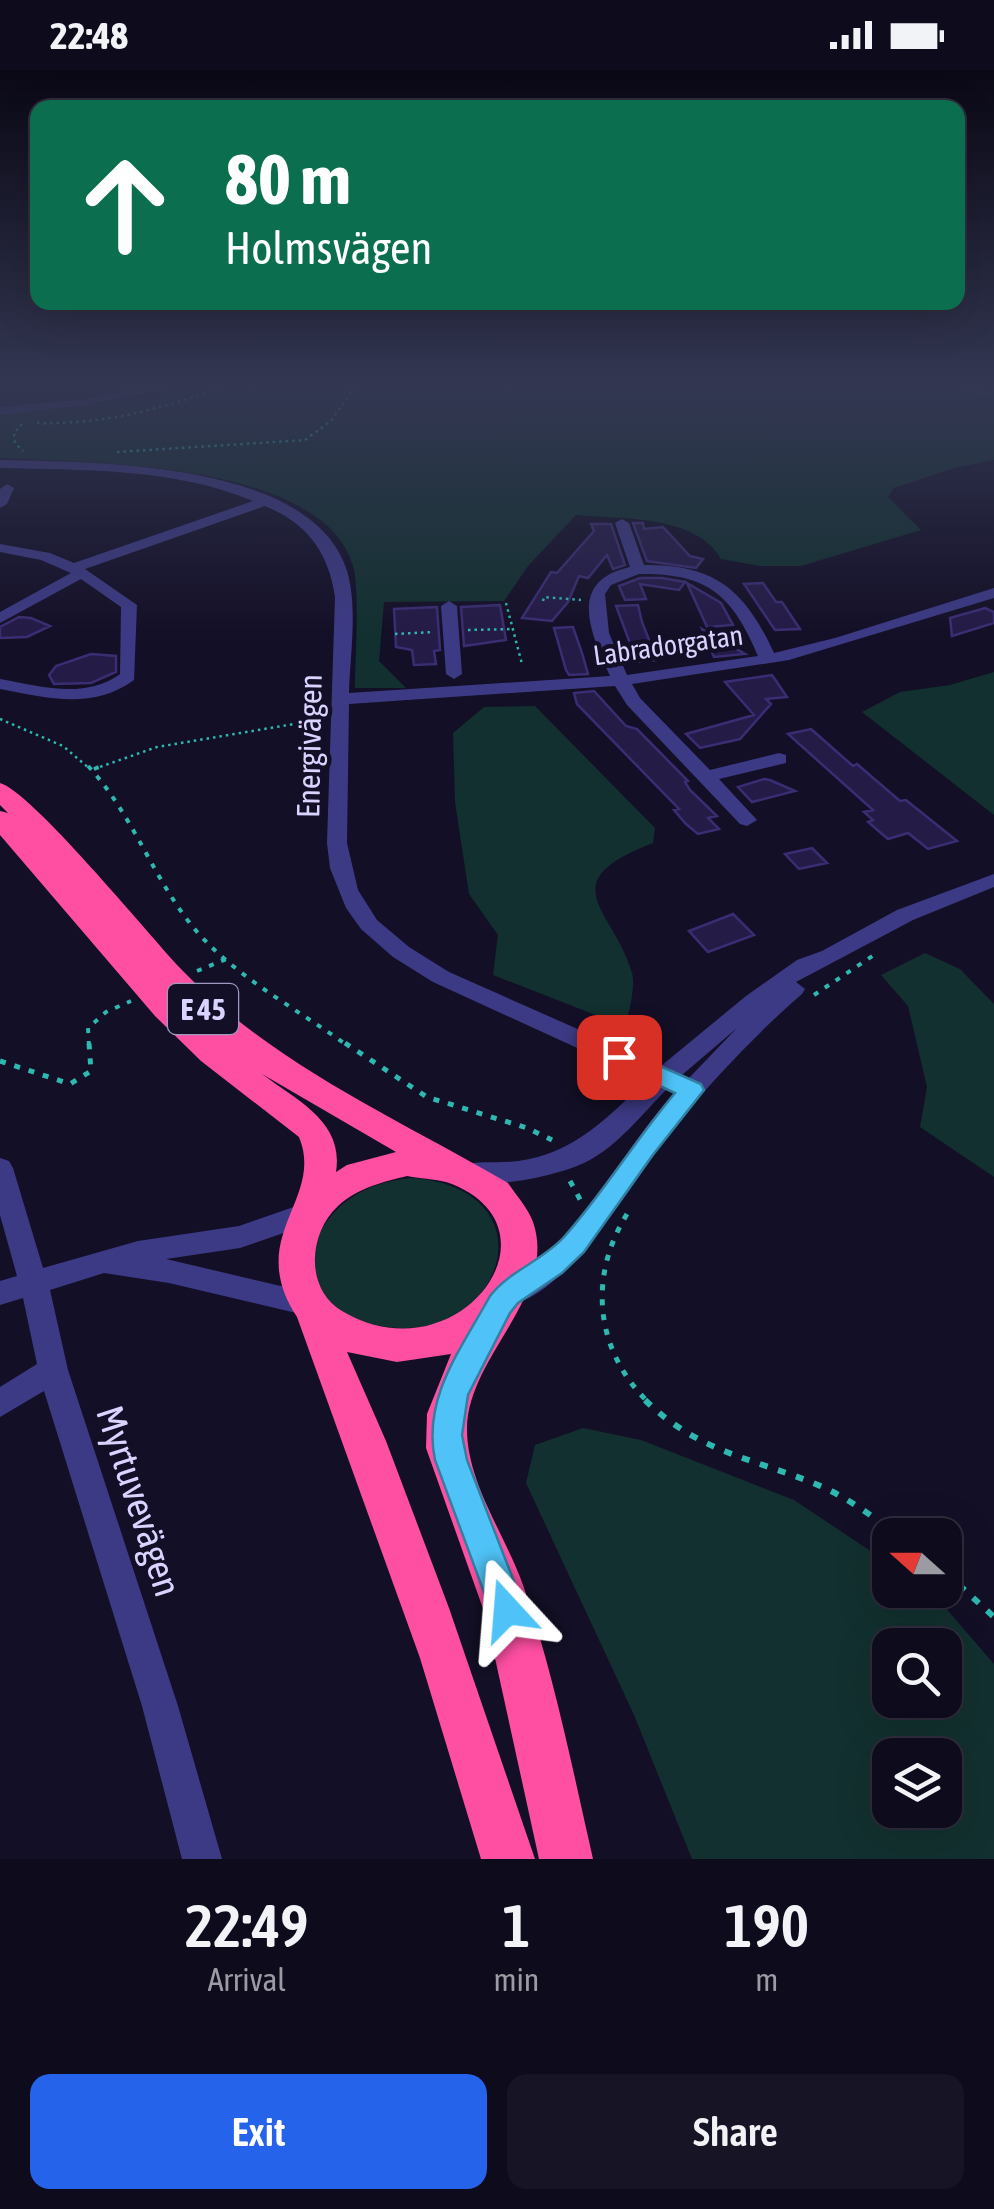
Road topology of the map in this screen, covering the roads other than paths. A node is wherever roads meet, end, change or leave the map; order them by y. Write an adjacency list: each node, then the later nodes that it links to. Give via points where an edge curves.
1 (79, 468): 3 (street, Energivägen, via 159,473)
2 (7, 488): 4 (street)
3 (265, 500): 7 (street); 16 (street, Energivägen, via 312,529 338,566)
4 (0, 504)
5 (622, 523): 8 (street)
6 (0, 548): 7 (street)
7 (77, 570): 11 (street); 14 (street, via 129,605 128,676 88,696)
8 (638, 570): 12 (street, via 689,573 728,591); 13 (street, via 603,584 596,602)
9 (994, 593): 12 (street, Labradorgatan, via 868,636)
10 (449, 606): 15 (street, via 450,631)
11 (2, 615)
12 (768, 659): 13 (street, Labradorgatan)
13 (618, 680): 15 (street, Labradorgatan); 18 (street)
14 (0, 684)
15 (473, 693): 16 (street, Labradorgatan)
16 (340, 699): 24 (street, Energivägen, via 339,870 377,935 442,977)
17 (779, 759): 18 (street)
18 (706, 776): 21 (street)
19 (0, 791): 27 (highway, E 45, via 232,1035)
20 (0, 819): 28 (highway, E 45, via 166,1009 313,1130 322,1151)
21 (747, 820)
22 (994, 880): 23 (street)
23 (830, 956): 24 (street, via 754,1001); 25 (street)
24 (664, 1077): 25 (street, Energivägen); 27 (street, via 577,1155 519,1170)
25 (692, 1090): 32 (street, via 610,1217)
26 (0, 1168): 30 (street, Myrtuvevägen)
27 (459, 1170): 28 (highway, via 423,1163 376,1168 335,1186); 32 (highway, E 45, via 498,1194 518,1224 522,1259)
28 (310, 1210): 29 (street, via 240,1237); 33 (highway, E 45, via 294,1253 295,1274)
29 (100, 1264): 30 (street); 33 (street, via 168,1271)
30 (33, 1282): 31 (street); 34 (street, Myrtuvevägen)
31 (0, 1293)
32 (504, 1299): 33 (highway, via 479,1323 407,1346 362,1340); 38 (highway, E 45, via 452,1393 446,1435 525,1669)
33 (312, 1307): 37 (highway, E 45, via 465,1714)
34 (53, 1370): 35 (street); 36 (street, Myrtuvevägen)
35 (0, 1403)
36 (202, 1859)
37 (508, 1859)
38 (566, 1859)

